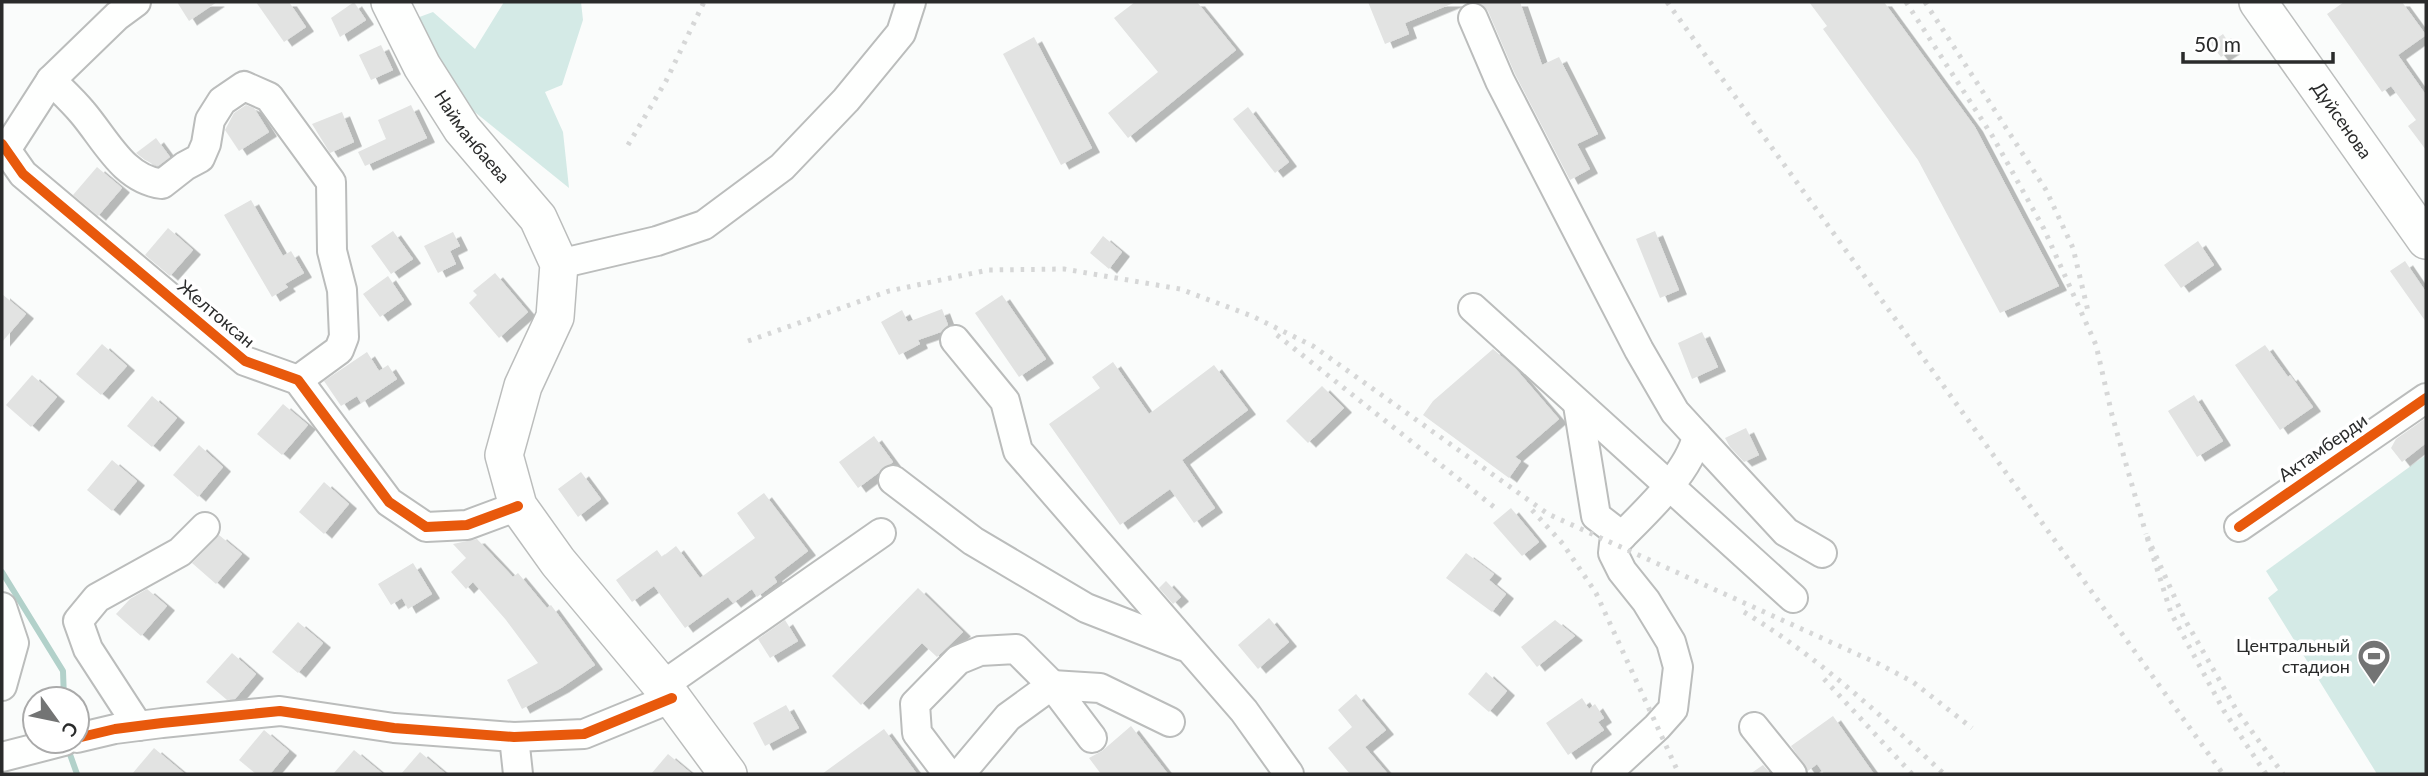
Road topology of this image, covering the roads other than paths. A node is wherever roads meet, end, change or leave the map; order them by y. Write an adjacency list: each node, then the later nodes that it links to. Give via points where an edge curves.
1 (136, 2): 6 (street)
2 (390, 2): 9 (main road, Найманбаева, via 422,66 462,129 538,218)
3 (911, 2): 9 (street, via 901,33 846,100 760,184 704,225)
4 (2263, 4): 8 (main road, Дуйсенова)
5 (1473, 18): 15 (street, via 1500,81 1633,338 1675,412)
6 (51, 80): 7 (street); 12 (street, via 120,162 147,182 162,184 200,158 210,120 222,101 244,86 269,97 331,182 332,251 342,290 344,337 339,350)
7 (4, 147): 12 (street, Желтоксан, via 23,174 245,361)
8 (2426, 240)
9 (559, 264): 18 (main road, via 555,317 523,386 504,455)
10 (1473, 308): 14 (street)
11 (955, 340): 26 (street, via 1005,401 1018,451)
12 (298, 380): 18 (street, via 389,502 426,527 467,526)
13 (2426, 398): 20 (street, Актамберди)
14 (1578, 405): 17 (street); 22 (street, via 1596,516)
15 (1697, 436): 17 (street); 23 (street, via 1786,532)
16 (893, 480): 26 (street, via 973,541 1086,608)
17 (1668, 486): 22 (street); 24 (street)
18 (518, 506): 29 (main road, via 558,562)
19 (205, 527): 31 (street, via 180,552 97,598 78,621)
20 (2239, 527)
21 (881, 533): 29 (street)
22 (1622, 536): 41 (street, via 1613,553 1671,642 1678,667 1673,709)
23 (1822, 552)
24 (1793, 598)
25 (2, 607): 28 (street, via 13,643)
26 (1189, 648): 40 (street, via 1244,711)
27 (1052, 685): 30 (street, via 1100,688); 35 (street); 38 (street, via 1016,649 980,651 958,660 915,704 917,733); 39 (street, via 1008,717)
28 (2, 686)
29 (667, 692): 34 (street, via 584,734); 37 (main road)
30 (1170, 722)
31 (127, 727): 33 (street); 34 (street, via 280,711 394,728)
32 (1754, 727): 42 (street)
33 (91, 735)
34 (514, 737): 36 (street)
35 (1092, 738)
36 (518, 774)
37 (728, 774)
38 (948, 774)
39 (960, 774)
40 (1289, 774)
41 (1606, 774)
42 (1793, 774)

